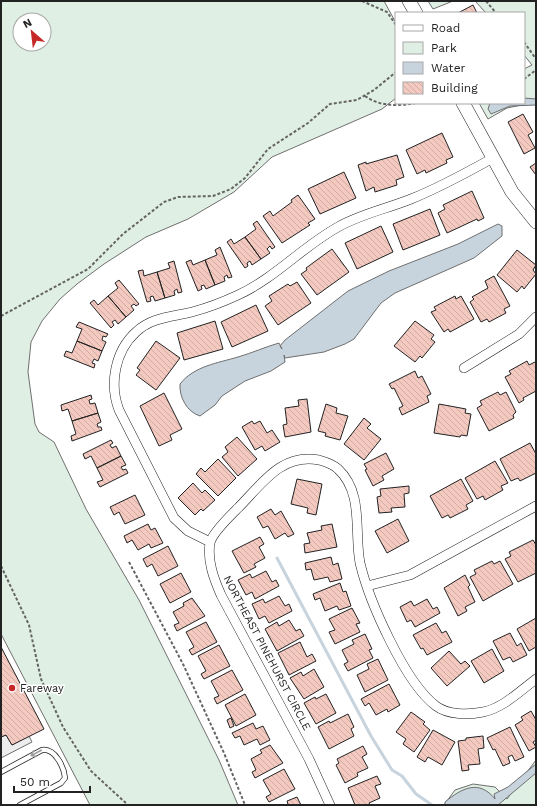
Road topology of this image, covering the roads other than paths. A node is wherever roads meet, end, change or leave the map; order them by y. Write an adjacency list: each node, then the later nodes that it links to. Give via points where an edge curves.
1 (409, 1): 2 (street)
2 (415, 12)
3 (464, 104): 4 (street)
4 (492, 158): 5 (street, via 512,192); 9 (street, via 431,191 348,222 316,240 280,270 248,290 193,312 154,320 136,332 127,342 121,353 114,384 115,400 119,410 174,518 188,531)
5 (536, 222)
6 (536, 317): 7 (street, via 519,334)
7 (464, 368)
8 (536, 506): 10 (street, via 410,575)
9 (210, 542): 10 (street, via 224,523 276,469 300,458 327,462 338,468 352,487 357,544); 14 (street, NORTHEAST PINEHURST CIRCLE, via 211,567 221,595 310,759)
10 (367, 586): 11 (street, via 395,650 418,689 437,707 458,714 483,712 501,706)
11 (536, 679)
12 (1, 772): 13 (lane, one-way to 12, via 61,783 65,778 53,752 42,750)
13 (20, 805)
14 (330, 805)

